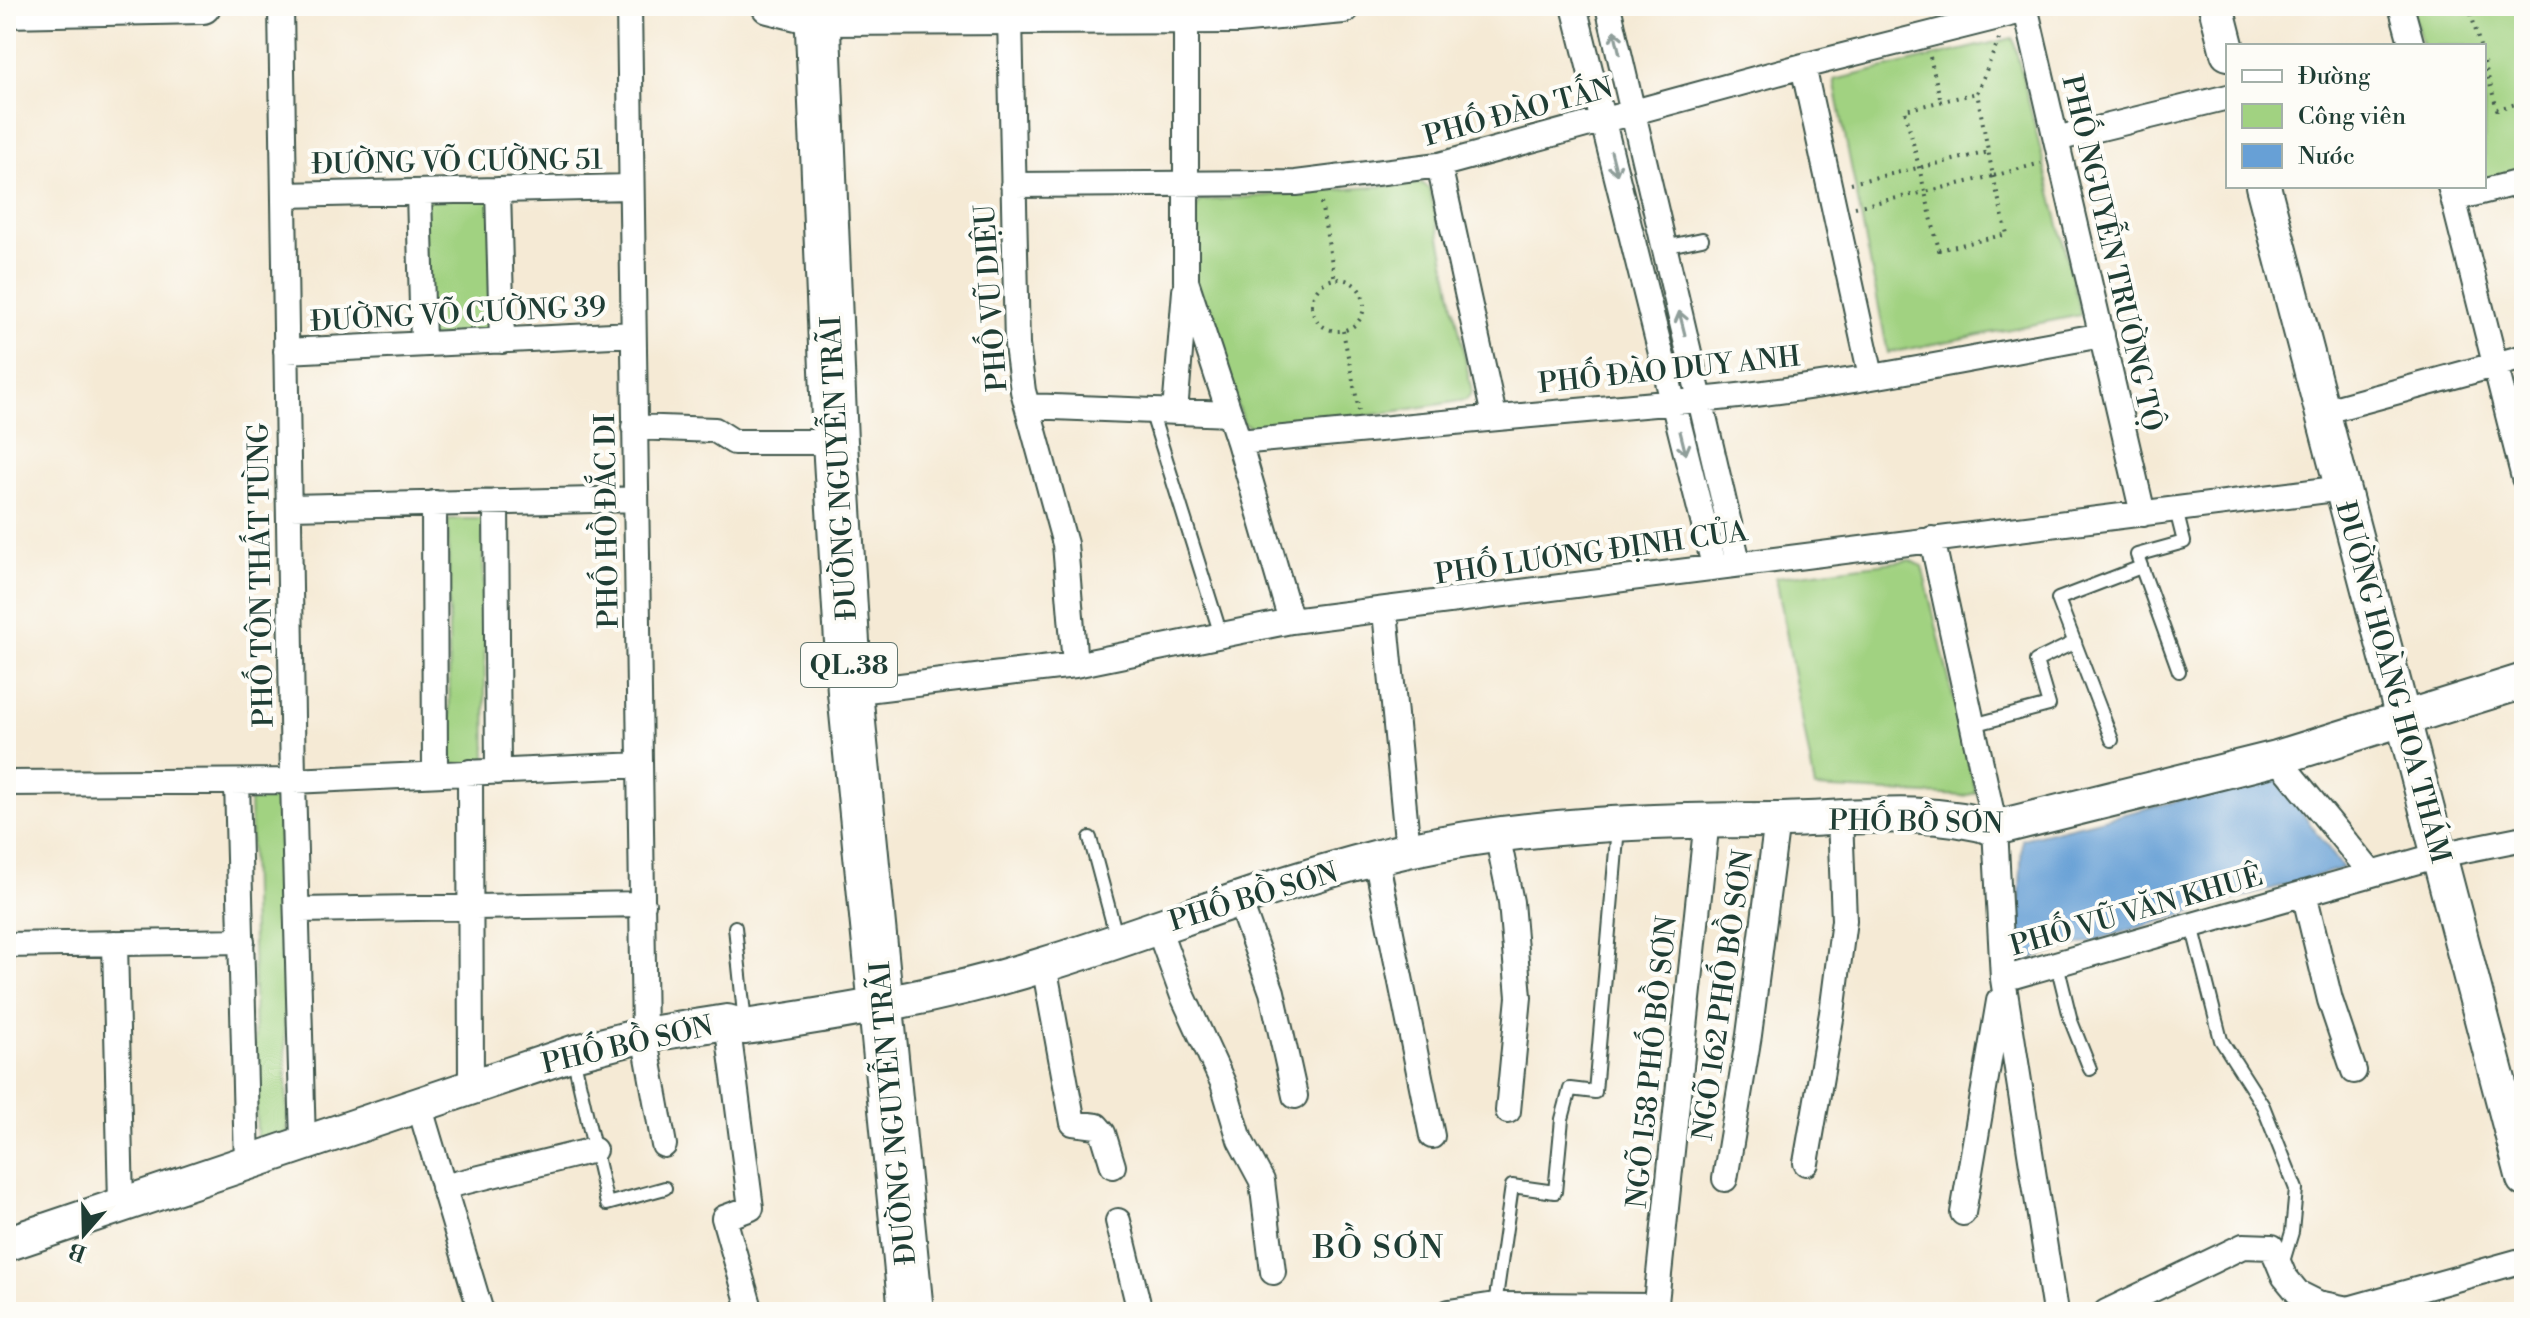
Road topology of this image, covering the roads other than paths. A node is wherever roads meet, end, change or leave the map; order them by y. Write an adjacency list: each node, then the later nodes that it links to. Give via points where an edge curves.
1 (203, 6): 11 (street)
2 (281, 6): 33 (street, PHỐ TÔN THẤT TÙNG)
3 (629, 6): 26 (street, PHỐ HỒ ĐẮC DI)
4 (769, 6): 12 (street)
5 (1343, 6): 13 (street)
6 (1574, 6): 20 (street)
7 (1608, 6): 19 (street, one-way to 7)
8 (2216, 6): 16 (street)
9 (2401, 6): 15 (street)
10 (2026, 8): 17 (street, PHỐ ĐÀO TẤN); 21 (street, PHỐ NGUYỄN TRƯỜNG TỘ)
11 (13, 9)
12 (817, 12): 14 (street); 54 (highway, ĐƯỜNG NGUYỄN TRÃI / QL.38)
13 (1186, 15): 14 (street); 25 (street)
14 (1010, 17): 24 (street, PHỐ VŨ DIỆU)
15 (2411, 44)
16 (2226, 45)
17 (1803, 66): 19 (street, PHỐ ĐÀO TẤN); 45 (street)
18 (2226, 98): 21 (street)
19 (1633, 111): 20 (street, PHỐ ĐÀO TẤN); 35 (street)
20 (1603, 119): 22 (street, PHỐ ĐÀO TẤN); 36 (street, one-way to 36)
21 (2052, 150): 39 (street, PHỐ NGUYỄN TRƯỜNG TỘ)
22 (1439, 165): 25 (street, PHỐ ĐÀO TẤN, via 1296,183); 52 (street)
23 (2524, 181): 27 (street)
24 (1013, 185): 25 (street, PHỐ ĐÀO TẤN); 48 (street, PHỐ VŨ DIỆU, via 1017,345)
25 (1187, 186): 37 (street)
26 (630, 187): 30 (street, ĐƯỜNG VÕ CƯỜNG 51); 38 (street, PHỐ HỒ ĐẮC DI)
27 (2486, 187)
28 (2264, 188): 50 (street, ĐƯỜNG HOÀNG HOA THÁM)
29 (2482, 188): 32 (street)
30 (498, 190): 31 (street, ĐƯỜNG VÕ CƯỜNG 51); 40 (street)
31 (419, 192): 33 (street, ĐƯỜNG VÕ CƯỜNG 51); 41 (street)
32 (2452, 193): 44 (street)
33 (285, 195): 42 (street, PHỐ TÔN THẤT TÙNG)
34 (1702, 239): 35 (lane)
35 (1664, 247): 36 (street); 46 (street, one-way to 35)
36 (1636, 253): 47 (street)
37 (1186, 281): 49 (street); 51 (street)
38 (633, 334): 40 (street, ĐƯỜNG VÕ CƯỜNG 39); 53 (street, PHỐ HỒ ĐẮC DI)
39 (2102, 335): 45 (street, PHỐ ĐÀO DUY ANH); 63 (street, PHỐ NGUYỄN TRƯỜNG TỘ)
40 (502, 341): 41 (street, ĐƯỜNG VÕ CƯỜNG 39)
41 (423, 344): 42 (street, ĐƯỜNG VÕ CƯỜNG 39)
42 (286, 351): 61 (street, PHỐ TÔN THẤT TÙNG)
43 (2524, 357): 44 (street)
44 (2494, 364): 50 (street); 56 (street)
45 (1871, 376): 46 (street, PHỐ ĐÀO DUY ANH)
46 (1701, 400): 47 (street, PHỐ ĐÀO DUY ANH); 65 (street)
47 (1673, 402): 52 (street, PHỐ ĐÀO DUY ANH); 65 (street, one-way to 65)
48 (1028, 406): 49 (street); 71 (street, PHỐ VŨ DIỆU, via 1065,544)
49 (1163, 411): 51 (street); 69 (lane)
50 (2322, 412): 57 (street, ĐƯỜNG HOÀNG HOA THÁM)
51 (1230, 414): 55 (street)
52 (1494, 416): 55 (street, PHỐ ĐÀO DUY ANH)
53 (634, 427): 54 (street, via 715,430 734,442); 58 (street, PHỐ HỒ ĐẮC DI)
54 (835, 442): 74 (highway, ĐƯỜNG NGUYỄN TRÃI / QL.38)
55 (1239, 442): 68 (street)
56 (2524, 478)
57 (2343, 488): 62 (street, PHỐ LƯƠNG ĐỊNH CỦA); 75 (street, ĐƯỜNG HOÀNG HOA THÁM)
58 (636, 499): 59 (street); 79 (street, PHỐ HỒ ĐẮC DI)
59 (496, 502): 60 (street); 81 (street)
60 (434, 503): 61 (street); 82 (street)
61 (290, 507): 83 (street, PHỐ TÔN THẤT TÙNG)
62 (2176, 510): 63 (street, PHỐ LƯƠNG ĐỊNH CỦA); 66 (lane, via 2184,542 2137,555)
63 (2143, 514): 64 (street, PHỐ LƯƠNG ĐỊNH CỦA)
64 (1932, 539): 65 (street, PHỐ LƯƠNG ĐỊNH CỦA); 76 (street, PHỐ VŨ VĂN KHUÊ)
65 (1726, 564): 67 (street, PHỐ LƯƠNG ĐỊNH CỦA)
66 (2141, 567): 70 (lane, via 2058,599); 72 (lane)
67 (1385, 611): 68 (street, PHỐ LƯƠNG ĐỊNH CỦA); 94 (street)
68 (1291, 621): 69 (street, PHỐ LƯƠNG ĐỊNH CỦA)
69 (1221, 635): 71 (street, PHỐ LƯƠNG ĐỊNH CỦA)
70 (2075, 642): 76 (lane, via 2036,661 2049,705); 77 (lane)
71 (1075, 665): 74 (street, PHỐ LƯƠNG ĐỊNH CỦA)
72 (2179, 671)
73 (2524, 681): 75 (street, PHỐ BỒ SƠN)
74 (850, 692): 112 (highway, ĐƯỜNG NGUYỄN TRÃI / QL.38)
75 (2403, 717): 78 (street, PHỐ BỒ SƠN); 95 (street, ĐƯỜNG HOÀNG HOA THÁM)
76 (1973, 725): 90 (street, PHỐ VŨ VĂN KHUÊ)
77 (2112, 740)
78 (2277, 758): 90 (street, PHỐ BỒ SƠN); 96 (street)
79 (640, 765): 81 (street); 99 (street, PHỐ HỒ ĐẮC DI)
80 (470, 772): 81 (street); 82 (street); 100 (street)
81 (498, 772)
82 (435, 774): 83 (street)
83 (293, 781): 84 (street); 101 (street, PHỐ TÔN THẤT TÙNG)
84 (237, 782): 85 (street); 106 (street)
85 (6, 783)
86 (1840, 818): 88 (street, PHỐ BỒ SƠN); 90 (street, PHỐ BỒ SƠN, via 1957,818); 127 (street, via 1844,920)
87 (1707, 819): 88 (street, PHỐ BỒ SƠN); 89 (street, PHỐ BỒ SƠN); 141 (street, NGÕ 158 PHỐ BỒ SƠN)
88 (1777, 820): 129 (street, NGÕ 162 PHỐ BỒ SƠN)
89 (1619, 822): 91 (street, PHỐ BỒ SƠN); 140 (lane, via 1595,1092 1570,1089 1555,1192 1512,1186)
90 (1995, 828): 111 (street, PHỐ VŨ VĂN KHUÊ)
91 (1497, 834): 94 (street, PHỐ BỒ SƠN); 121 (street, via 1511,902 1519,997)
92 (1090, 838): 105 (lane)
93 (2524, 838): 95 (street, PHỐ VŨ VĂN KHUÊ)
94 (1392, 854): 98 (street, PHỐ BỒ SƠN); 122 (street)
95 (2439, 855): 96 (street, PHỐ VŨ VĂN KHUÊ); 130 (street, ĐƯỜNG HOÀNG HOA THÁM)
96 (2372, 874): 97 (street, PHỐ VŨ VĂN KHUÊ)
97 (2304, 893): 103 (street, PHỐ VŨ VĂN KHUÊ); 117 (street)
98 (1239, 900): 102 (street, PHỐ BỒ SƠN); 119 (street, via 1272,992)
99 (643, 904): 100 (street); 114 (street, PHỐ HỒ ĐẮC DI)
100 (470, 906): 101 (street); 118 (street)
101 (299, 910): 123 (street, PHỐ TÔN THẤT TÙNG)
102 (1157, 925): 105 (street, PHỐ BỒ SƠN); 139 (street, via 1223,1083 1240,1140 1262,1181)
103 (2192, 925): 109 (street, PHỐ VŨ VĂN KHUÊ); 138 (lane, via 2221,1040 2263,1106 2296,1189)
104 (735, 927): 113 (lane)
105 (1117, 939): 110 (street, PHỐ BỒ SƠN)
106 (242, 941): 107 (street); 126 (street)
107 (115, 943): 108 (street); 133 (street)
108 (6, 945)
109 (2057, 964): 111 (street, PHỐ VŨ VĂN KHUÊ); 116 (lane)
110 (1044, 965): 112 (street, PHỐ BỒ SƠN); 128 (street, via 1073,1123 1097,1126)
111 (2003, 979): 134 (street); 148 (street)
112 (882, 1007): 113 (street, PHỐ BỒ SƠN); 145 (highway, ĐƯỜNG NGUYỄN TRÃI / QL.38)
113 (736, 1024): 114 (street, PHỐ BỒ SƠN); 144 (street, via 751,1208 724,1218)
114 (644, 1035): 115 (street, PHỐ BỒ SƠN); 124 (street, PHỐ HỒ ĐẮC DI)
115 (573, 1053): 118 (street, PHỐ BỒ SƠN); 125 (lane)
116 (2090, 1069)
117 (2354, 1071)
118 (471, 1085): 120 (street, PHỐ BỒ SƠN)
119 (1295, 1096)
120 (419, 1105): 123 (street, PHỐ BỒ SƠN); 131 (street)
121 (1508, 1111)
122 (1432, 1136)
123 (303, 1143): 126 (street, PHỐ BỒ SƠN)
124 (664, 1145)
125 (594, 1150): 131 (street); 132 (lane, via 607,1204)
126 (247, 1163): 133 (street, PHỐ BỒ SƠN)
127 (1806, 1163)
128 (1113, 1166)
129 (1725, 1179)
130 (2524, 1179)
131 (443, 1187): 143 (street)
132 (665, 1188)
133 (121, 1204): 136 (street, PHỐ BỒ SƠN)
134 (1963, 1213)
135 (1118, 1221): 146 (street)
136 (6, 1244)
137 (2524, 1260): 142 (street)
138 (2282, 1268): 142 (street, via 2306,1298); 149 (street, via 2272,1247 2243,1246)
139 (1273, 1272)
140 (1495, 1305): 141 (street); 147 (street)
141 (1656, 1309)
142 (2348, 1311)
143 (481, 1312)
144 (751, 1312)
145 (911, 1312)
146 (1140, 1312)
147 (1449, 1312)
148 (2055, 1312)
149 (2106, 1312)

